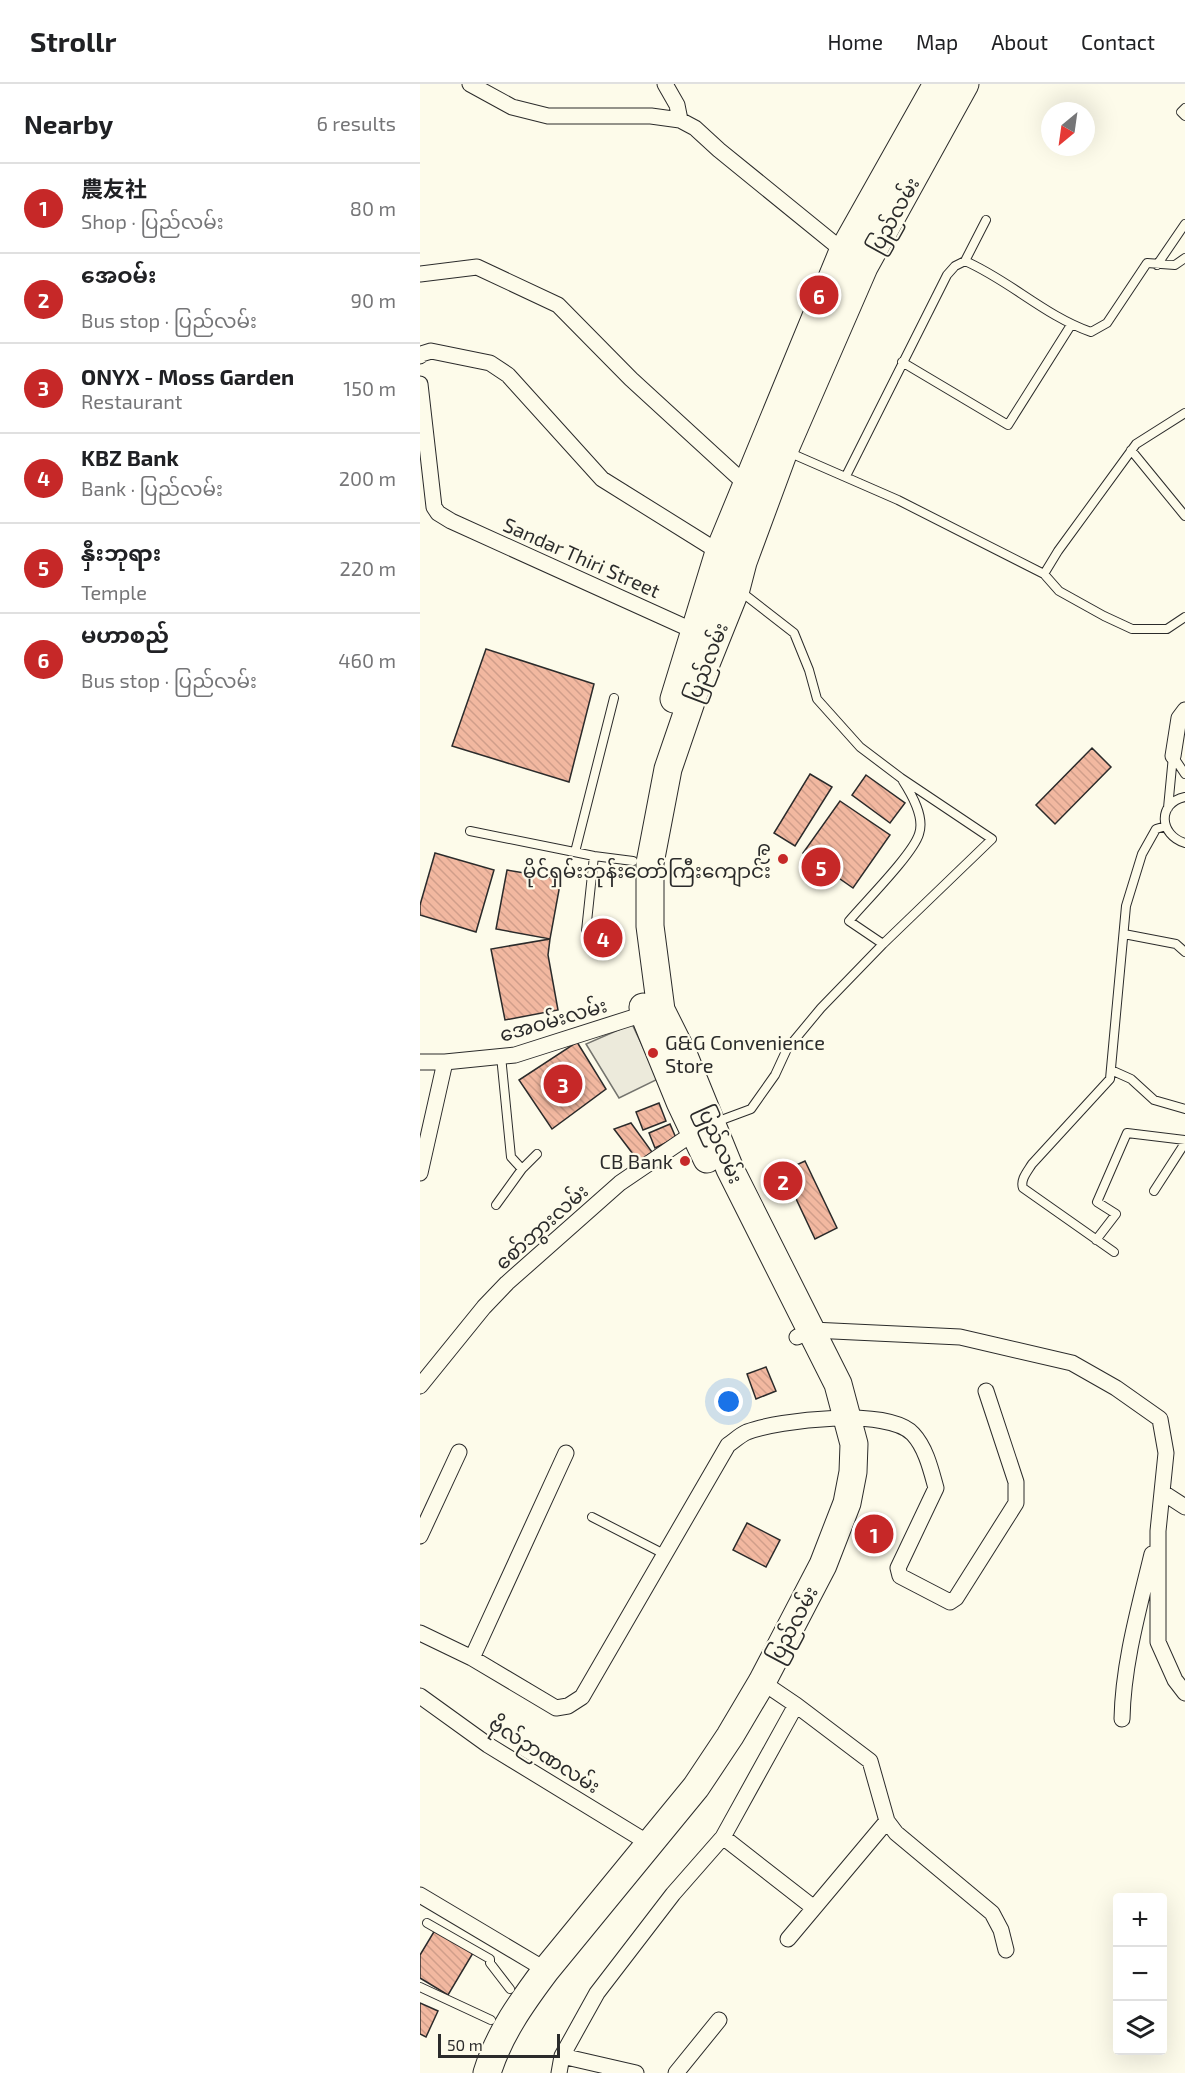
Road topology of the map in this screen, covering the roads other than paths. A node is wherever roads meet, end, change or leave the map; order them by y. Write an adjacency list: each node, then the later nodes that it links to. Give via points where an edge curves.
1 (470, 84): 7 (street, via 512,107 548,116 651,116)
2 (665, 84): 7 (street)
3 (937, 84): 10 (highway, ပြည်လမ်း)
4 (965, 84): 14 (highway, ပြည်လမ်း)
5 (1185, 108): 6 (lane, via 1181,112)
6 (1185, 116)
7 (680, 120): 10 (street, via 695,128)
8 (986, 220): 12 (lane)
9 (1185, 224): 13 (lane)
10 (843, 250): 14 (street); 24 (highway, ပြည်လမ်း)
11 (1185, 258): 13 (lane, via 1175,265)
12 (964, 261): 16 (lane); 18 (lane, via 947,275)
13 (1157, 265): 16 (lane, via 1147,263 1107,323 1091,332)
14 (864, 267): 22 (highway, ပြည်လမ်း)
15 (420, 274): 24 (street, via 477,267 558,305 631,379)
16 (1071, 325): 18 (lane, via 1008,425)
17 (420, 356): 26 (street, via 431,351 489,363 508,375 602,478)
18 (902, 362): 23 (lane)
19 (420, 384): 30 (street, Sandar Thiri Street, via 438,513)
20 (1185, 413): 21 (lane)
21 (1131, 450): 25 (lane); 27 (lane)
22 (784, 451): 23 (lane); 24 (highway, ပြည်လမ်း)
23 (846, 476): 27 (lane)
24 (756, 492): 26 (highway, ပြည်လမ်း); 28 (highway, ပြည်လမ်း)
25 (1185, 516)
26 (719, 552): 30 (highway, ပြည်လမ်း)
27 (1044, 574): 29 (lane, via 1059,591 1132,629 1167,628)
28 (736, 589): 35 (lane, via 794,633 818,699 860,747); 48 (highway, ပြည်လမ်း, via 668,770 650,863)
29 (1185, 617)
30 (694, 632): 43 (highway, ပြည်လမ်း, via 651,765)
31 (614, 698): 41 (lane)
32 (1185, 710): 33 (street, via 1179,718)
33 (1173, 756): 34 (lane); 37 (lane)
34 (1185, 774)
35 (901, 778): 46 (lane, via 919,815 920,833 849,921); 46 (lane, via 992,839)
36 (1185, 797): 37 (lane)
37 (1168, 808): 38 (lane)
38 (1166, 826): 40 (lane, via 1170,834); 45 (lane, via 1156,830 1142,854 1126,906)
39 (470, 831): 41 (lane)
40 (1185, 843)
41 (575, 852): 42 (lane)
42 (594, 856): 43 (lane); 44 (lane)
43 (633, 861): 48 (highway, ပြည်လမ်း, via 633,927)
44 (586, 931)
45 (1124, 934): 47 (lane, via 1176,944); 52 (lane)
46 (883, 944): 54 (lane, via 787,1049 752,1109)
47 (1185, 952)
48 (652, 1012): 49 (street, အေဝမ်းလမ်း); 54 (highway, ပြည်လမ်း, via 684,1056)
49 (501, 1056): 51 (street, အေဝမ်းလမ်း); 57 (lane, via 512,1156)
50 (420, 1062): 51 (street, အေဝမ်းလမ်း)
51 (445, 1062): 58 (street)
52 (1111, 1071): 53 (lane, via 1131,1079 1154,1100); 61 (lane, via 1110,1079 1032,1164 1022,1185)
53 (1185, 1109)
54 (704, 1128): 63 (highway, ပြည်လမ်း, via 730,1169); 64 (street, စော်ဘွားလမ်း, via 620,1183 507,1283)
55 (1185, 1141): 59 (lane); 61 (lane, via 1127,1133 1097,1202 1116,1214)
56 (537, 1154): 57 (lane)
57 (522, 1170): 60 (lane)
58 (420, 1173)
59 (1154, 1191)
60 (496, 1205)
61 (1096, 1240): 62 (lane)
62 (1114, 1252)
63 (805, 1334): 66 (highway, ပြည်လမ်း, via 838,1384); 69 (street, via 960,1336 1072,1363 1160,1419 1166,1453)
64 (420, 1386)
65 (986, 1391): 66 (street, via 1016,1482 1016,1503 950,1602 900,1576 898,1568 936,1488 928,1460 913,1433 896,1423)
66 (838, 1418): 74 (street, via 781,1423 745,1433 728,1445); 77 (highway, ပြည်လမ်း, via 854,1444 847,1503 823,1565); 84 (highway, ပြည်လမ်း, via 831,1499 808,1558 716,1727)
67 (459, 1452): 73 (street)
68 (566, 1453): 76 (street)
69 (1162, 1492): 70 (street); 72 (street)
70 (1185, 1507)
71 (592, 1517): 74 (lane)
72 (1158, 1531): 78 (street, via 1158,1642); 81 (street, via 1137,1617)
73 (420, 1536)
74 (666, 1555): 76 (street, via 582,1697 568,1706 556,1708)
75 (420, 1633): 76 (street)
76 (472, 1658)
77 (762, 1682): 80 (street); 84 (highway, ပြည်လမ်း, via 696,1787)
78 (1185, 1693)
79 (420, 1696): 84 (street, ဗိုလ်ဉာဏလမ်း, via 488,1745)
80 (796, 1705): 82 (street, via 870,1761); 83 (street)
81 (1122, 1719)
82 (887, 1821): 86 (street); 89 (street, via 896,1833 992,1913)
83 (723, 1837): 86 (street); 95 (street, via 673,1894 597,1993)
84 (642, 1839): 90 (highway, ပြည်လမ်း)
85 (420, 1895): 90 (street)
86 (813, 1908): 88 (street)
87 (427, 1923): 92 (lane, via 490,1959)
88 (788, 1939)
89 (1006, 1950)
90 (538, 1966): 92 (highway, ပြည်လမ်း); 97 (highway, ပြည်လမ်း)
91 (420, 1987): 93 (lane)
92 (510, 1989): 93 (highway, ပြည်လမ်း)
93 (491, 2020): 96 (highway, ပြည်လမ်း)
94 (719, 2020): 100 (street)
95 (562, 2056): 98 (street); 99 (street)
96 (469, 2073)
97 (487, 2073)
98 (559, 2073)
99 (636, 2073)
100 (676, 2073)

